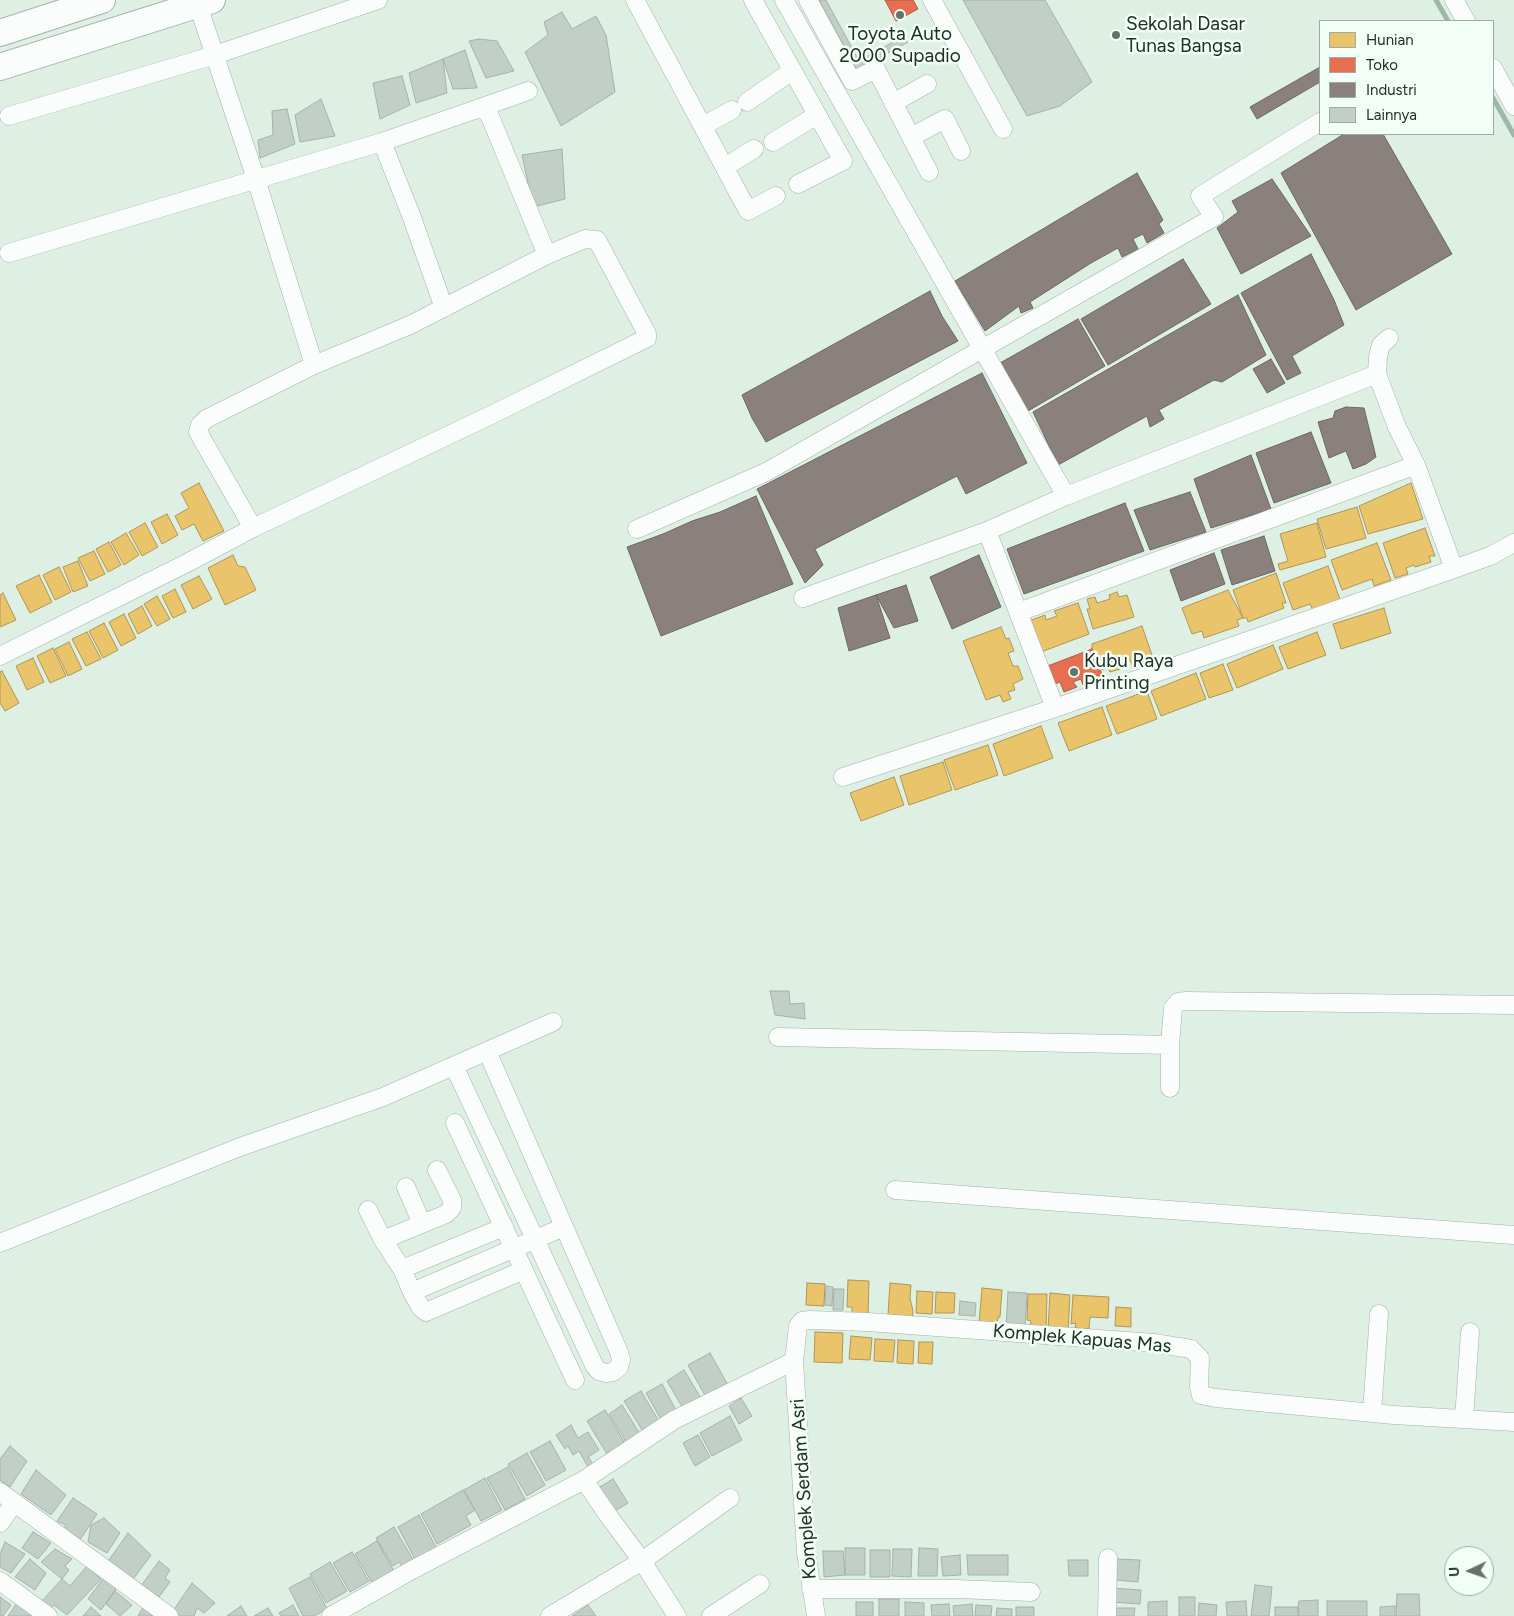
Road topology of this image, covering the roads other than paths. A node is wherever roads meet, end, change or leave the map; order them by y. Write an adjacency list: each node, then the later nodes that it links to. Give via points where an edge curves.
1 (102, 0): 11 (highway)
2 (378, 0): 12 (street)
3 (635, 0): 24 (street)
4 (753, 0): 15 (street)
5 (784, 0): 40 (street)
6 (808, 0): 18 (street, via 852,81 876,69)
7 (932, 0): 25 (street)
8 (1454, 0): 10 (street)
9 (205, 2): 12 (street); 13 (highway)
10 (1465, 20)
11 (0, 33)
12 (215, 55): 22 (street); 33 (street)
13 (0, 67)
14 (1494, 70): 19 (street)
15 (792, 71): 21 (street); 24 (street)
16 (927, 84): 18 (street)
17 (528, 91): 20 (street)
18 (893, 103): 26 (street)
19 (1514, 106)
20 (474, 110): 27 (street); 37 (street, via 483,109 489,114)
21 (817, 115): 28 (street); 34 (street, via 843,161)
22 (9, 116)
23 (1319, 123): 40 (street, via 1200,196 1214,217)
24 (703, 126): 31 (street)
25 (1004, 129)
26 (911, 137): 30 (street, via 945,118); 32 (street)
27 (382, 142): 33 (street); 38 (street)
28 (774, 142)
29 (754, 150): 31 (street)
30 (961, 151)
31 (725, 167): 35 (street, via 748,211)
32 (929, 172)
33 (256, 179): 36 (street); 41 (street)
34 (798, 184)
35 (776, 196)
36 (9, 252)
37 (547, 255): 38 (street); 45 (street, via 585,239 597,240 647,338)
38 (444, 308): 41 (street)
39 (1389, 338): 42 (street, via 1381,345)
40 (982, 348): 44 (street); 46 (street, via 766,472)
41 (314, 365): 45 (street, via 206,419 200,425 198,432)
42 (1377, 374): 43 (street); 44 (street)
43 (1416, 465): 49 (street); 51 (street)
44 (1066, 496): 47 (street)
45 (253, 528): 52 (street)
46 (637, 529)
47 (987, 531): 50 (street); 51 (street)
48 (1514, 543): 49 (street)
49 (1454, 569): 53 (street)
50 (804, 598)
51 (1019, 612): 53 (street)
52 (0, 656)
53 (1055, 708): 54 (street)
54 (843, 777)
55 (1514, 1005): 58 (street, via 1186,1001 1178,1002 1173,1008)
56 (553, 1022): 59 (street)
57 (778, 1037): 58 (street)
58 (1170, 1045): 61 (street)
59 (487, 1051): 60 (street); 69 (street)
60 (454, 1066): 72 (street); 73 (street, via 383,1097 240,1147)
61 (1170, 1088)
62 (455, 1123): 68 (street)
63 (437, 1170): 67 (street, via 452,1200 452,1208)
64 (406, 1187): 67 (street)
65 (895, 1190): 70 (street)
66 (368, 1210): 71 (street)
67 (422, 1224): 71 (street)
68 (504, 1227): 74 (street); 75 (street)
69 (564, 1227): 72 (street); 72 (street, via 619,1352 619,1367 613,1372 606,1373 595,1367)
70 (1514, 1235)
71 (384, 1240): 75 (street)
72 (536, 1240): 74 (street)
73 (0, 1243)
74 (514, 1248): 76 (street); 77 (street)
75 (402, 1269): 77 (street)
76 (524, 1270): 77 (street, via 426,1312); 81 (street)
77 (412, 1292)
78 (1379, 1314): 82 (street)
79 (1470, 1332): 83 (street)
80 (794, 1361): 82 (street, Komplek Kapuas Mas, via 798,1326 802,1321 810,1320 1154,1342 1191,1349 1200,1358 1199,1387 1202,1395); 85 (street, via 674,1420); 94 (street, Komplek Serdam Asri)
81 (575, 1380)
82 (1372, 1412): 83 (street, Komplek Kapuas Mas)
83 (1464, 1419): 84 (street, Komplek Kapuas Mas)
84 (1514, 1422)
85 (584, 1480): 91 (street); 98 (street)
86 (0, 1492): 88 (street)
87 (730, 1498): 91 (street)
88 (14, 1503): 89 (street); 97 (street)
89 (0, 1523)
90 (1108, 1558): 103 (street)
91 (642, 1562): 99 (street); 100 (street)
92 (0, 1580): 96 (street)
93 (760, 1584): 101 (street)
94 (811, 1589): 95 (street); 102 (street, Komplek Serdam Asri)
95 (1032, 1592)
96 (48, 1616)
97 (169, 1616)
98 (332, 1616)
99 (550, 1616)
100 (677, 1616)
101 (711, 1616)
102 (816, 1616)
103 (1107, 1616)

